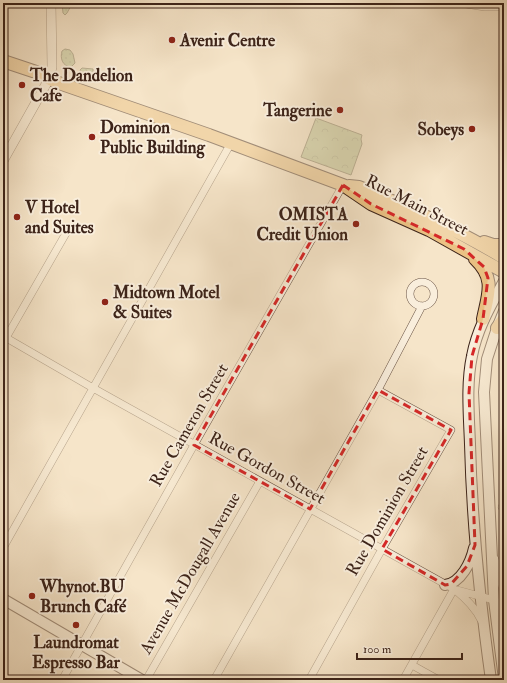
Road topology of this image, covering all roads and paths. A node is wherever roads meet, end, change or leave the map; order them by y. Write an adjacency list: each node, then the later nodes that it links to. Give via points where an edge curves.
1 (51, 3): 5 (street, via 52,68)
2 (466, 3): 3 (street)
3 (504, 6)
4 (3, 61): 5 (main road)
5 (49, 79): 6 (main road); 7 (street)
6 (231, 143): 8 (main road); 21 (street)
7 (3, 161)
8 (343, 185): 10 (main road, Rue Main Street, via 359,187 422,213); 12 (main road, Rue Main Street, via 372,204 430,230); 23 (street, Rue Cameron Street)
9 (69, 228): 20 (street)
10 (470, 237): 11 (main road, via 493,245); 13 (main road, Rue Main Street)
11 (504, 245)
12 (464, 249): 14 (main road, Rue Main Street); 18 (main road, via 484,267 488,278 489,293)
13 (504, 258)
14 (504, 272)
15 (504, 281): 18 (main road)
16 (422, 306): 22 (street)
17 (504, 311): 19 (main road)
18 (483, 319): 27 (main road, via 472,356 468,393)
19 (500, 323): 26 (main road, via 487,359 484,392)
20 (4, 339): 21 (street, Rue Gordon Street)
21 (93, 388): 23 (street, Rue Gordon Street); 28 (street)
22 (378, 390): 25 (street); 29 (street, Rue Dominion Street, via 451,430)
23 (194, 445): 24 (street, Rue Gordon Street); 36 (street, Rue Cameron Street)
24 (260, 481): 25 (street, Rue Gordon Street); 41 (street, Avenue McDougall Avenue)
25 (310, 509): 29 (street, Rue Gordon Street); 42 (street)
26 (491, 542): 31 (street); 34 (main road)
27 (475, 544): 30 (main road, via 467,566); 32 (main road)
28 (3, 548)
29 (382, 549): 30 (street, Rue Gordon Street); 43 (street, Rue Dominion Street)
30 (450, 587): 32 (street, Rue Gordon Street); 35 (street, Rue Gordon Street, via 473,607); 37 (street)
31 (504, 588)
32 (480, 598): 34 (street, Rue Gordon Street); 35 (main road)
33 (3, 599): 36 (main road)
34 (494, 600): 38 (main road)
35 (484, 627): 46 (main road)
36 (82, 646): 39 (street, Rue Cameron Street); 40 (main road)
37 (412, 664): 44 (street); 45 (street)
38 (504, 678)
39 (62, 680)
40 (142, 680)
41 (146, 680)
42 (214, 680)
43 (309, 680)
44 (403, 680)
45 (439, 680)
46 (491, 680)

